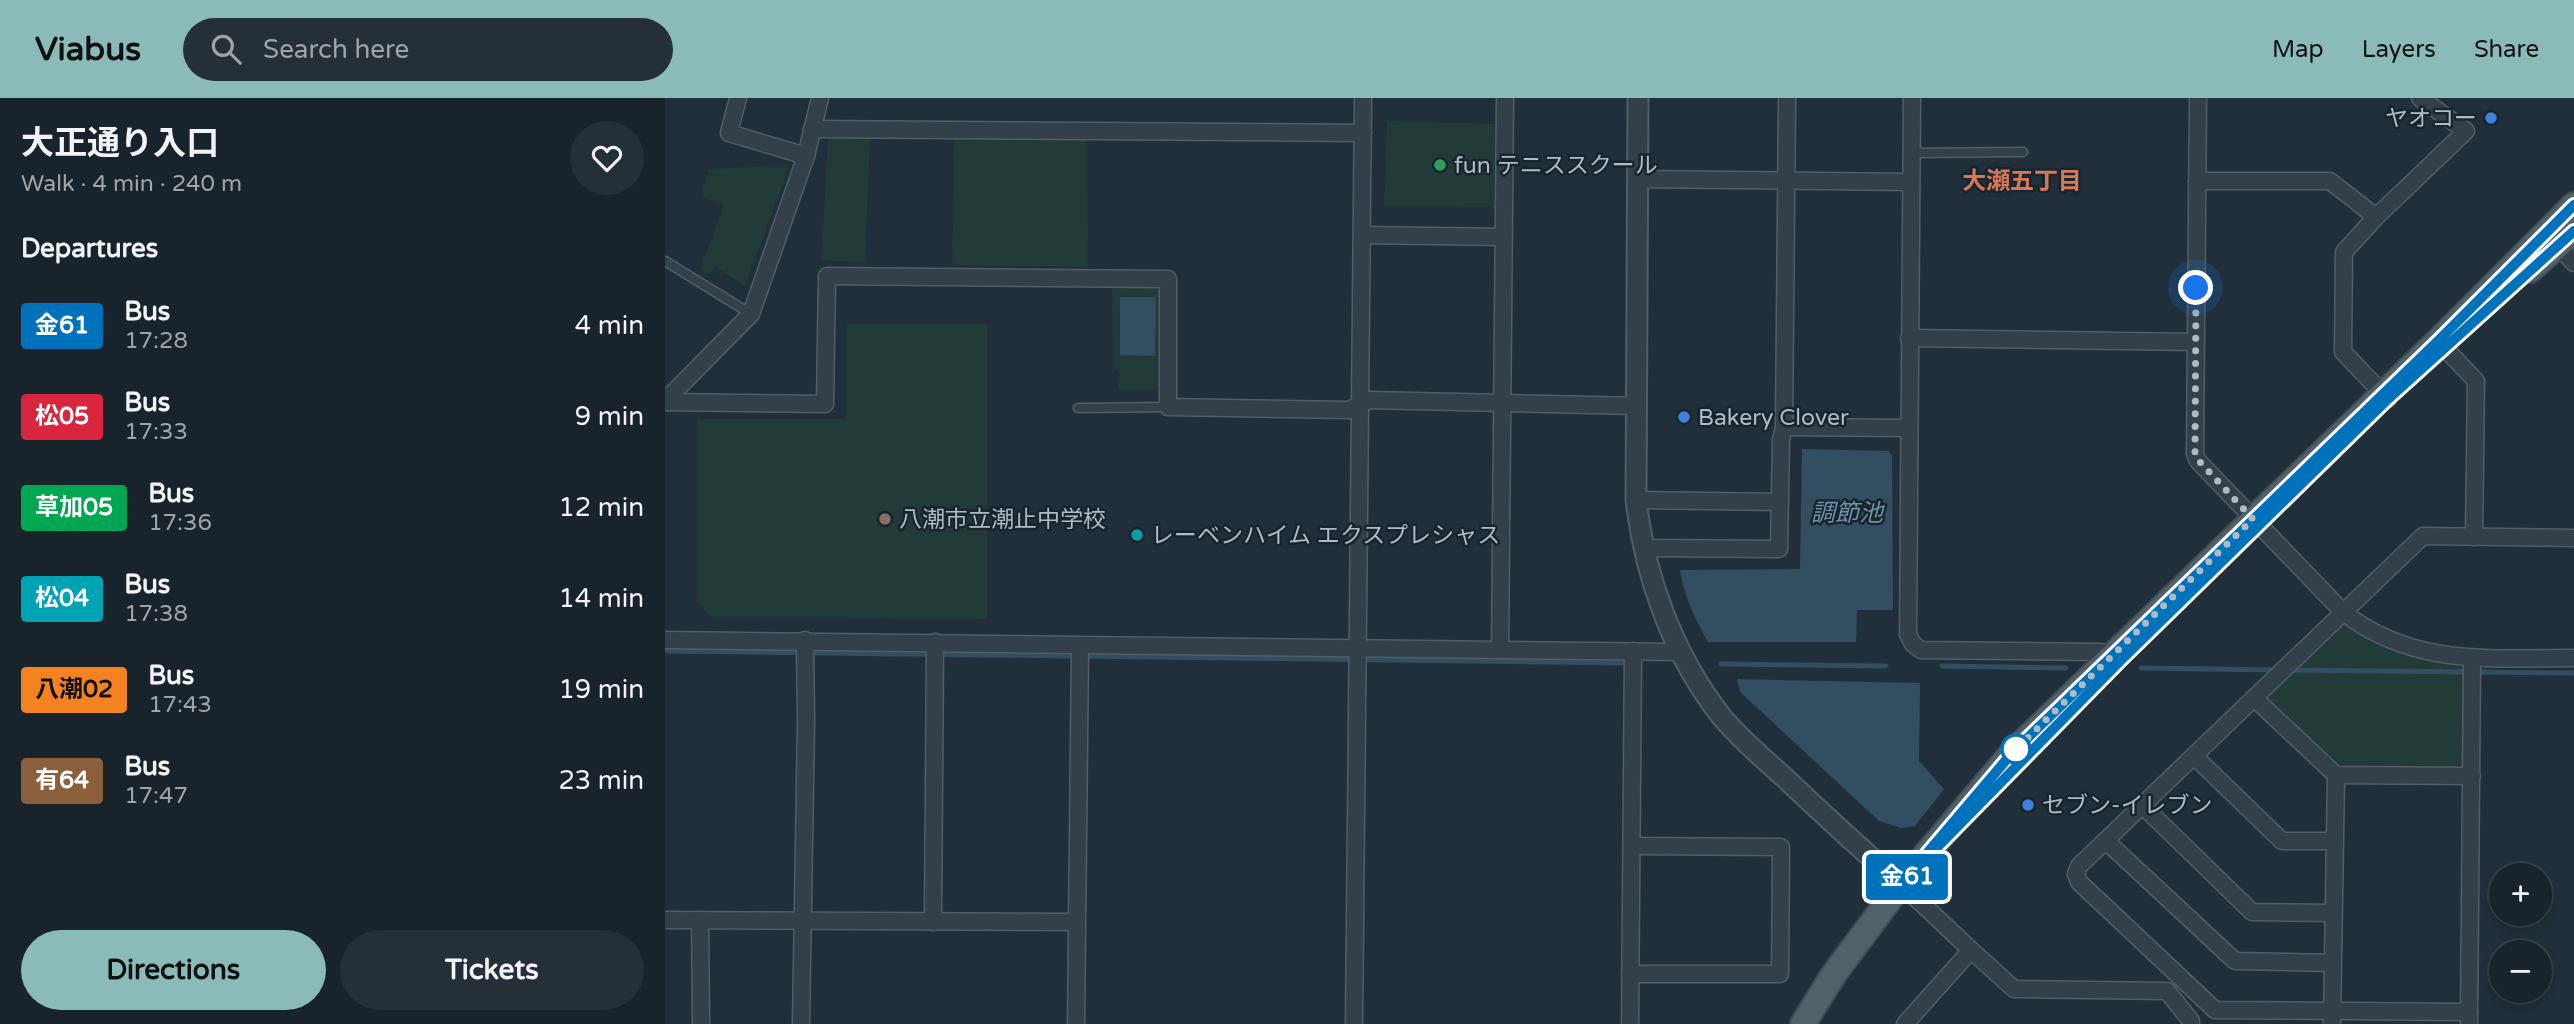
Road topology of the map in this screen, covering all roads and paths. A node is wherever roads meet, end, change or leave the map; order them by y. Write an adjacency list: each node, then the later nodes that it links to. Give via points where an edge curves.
1 (738, 98): 14 (street, via 729,133)
2 (820, 98): 10 (street)
3 (1363, 98): 11 (street)
4 (1505, 98): 22 (street)
5 (1638, 98): 15 (street)
6 (1787, 98): 16 (street)
7 (1912, 98): 13 (street)
8 (2198, 98): 17 (street)
9 (2420, 98): 20 (street, via 2466,131)
10 (812, 129): 11 (street); 14 (street)
11 (1363, 133): 21 (street)
12 (2023, 152): 13 (lane)
13 (1911, 153): 18 (street)
14 (806, 156): 25 (street)
15 (1637, 179): 16 (street); 33 (street)
16 (1786, 180): 18 (street); 36 (street)
17 (2197, 181): 20 (street, via 2330,181); 27 (street)
18 (1911, 183): 26 (street)
19 (2574, 205): 28 (main road)
20 (2377, 217): 29 (street, via 2344,252 2343,352)
21 (1361, 235): 22 (street); 32 (street)
22 (1503, 237): 31 (street)
23 (2569, 246): 28 (main road)
24 (665, 261): 25 (lane)
25 (751, 314): 30 (street)
26 (1909, 338): 27 (street); 37 (street)
27 (2196, 342): 40 (street, via 2195,454)
28 (2441, 344): 29 (main road); 41 (street, via 2476,381)
29 (2386, 396): 40 (main road)
30 (665, 402): 34 (street, via 825,404 827,276 1168,279)
31 (1501, 403): 32 (street, via 1369,400); 33 (street); 49 (street)
32 (1361, 404): 34 (street, via 1349,410); 52 (street)
33 (1636, 406): 38 (street)
34 (1168, 407): 35 (lane)
35 (1078, 408)
36 (1784, 427): 37 (street); 39 (street)
37 (1908, 428): 53 (street, via 1908,634 1913,644 1921,650)
38 (1636, 500): 39 (street); 43 (street)
39 (1780, 502): 43 (street, via 1779,549)
40 (2257, 522): 44 (street); 53 (main road)
41 (2474, 537): 42 (street); 44 (street, via 2423,536)
42 (2574, 538)
43 (1643, 548): 51 (street)
44 (2344, 612): 55 (street, via 2365,629 2400,645); 56 (street)
45 (665, 640): 46 (street)
46 (805, 640): 47 (street); 68 (street)
47 (935, 642): 48 (street); 69 (street)
48 (1080, 646): 52 (street); 70 (street)
49 (1500, 650): 50 (street); 52 (street)
50 (1633, 651): 51 (street); 63 (street)
51 (1680, 652): 64 (street, via 1722,717)
52 (1359, 657): 80 (street)
53 (2116, 657): 64 (main road, via 2013,752)
54 (2574, 659): 55 (street)
55 (2472, 662): 59 (street)
56 (2255, 698): 57 (street); 58 (street)
57 (2194, 757): 60 (street); 62 (street, via 2282,841)
58 (2336, 775): 59 (street); 62 (street)
59 (2472, 776): 76 (street)
60 (2142, 806): 61 (street); 65 (street, via 2252,912)
61 (2106, 841): 72 (street, via 2235,961); 74 (street, via 2079,866 2079,882 2215,1010)
62 (2334, 841): 65 (street)
63 (1632, 846): 73 (street); 73 (street, via 1781,847 1780,974)
64 (1901, 884): 71 (street); 82 (main road)
65 (2333, 913): 72 (street)
66 (665, 920): 67 (street)
67 (700, 920): 68 (street); 77 (street)
68 (802, 920): 69 (street); 78 (street)
69 (933, 922): 70 (street)
70 (1076, 922): 79 (street)
71 (1971, 950): 83 (street); 84 (street, via 2014,989 2167,991)
72 (2332, 964): 75 (street)
73 (1630, 974): 81 (street)
74 (2247, 1017): 75 (street)
75 (2332, 1018): 76 (street)
76 (2469, 1018)
77 (701, 1024)
78 (801, 1024)
79 (1076, 1024)
80 (1354, 1024)
81 (1630, 1024)
82 (1803, 1024)
83 (1905, 1024)
84 (2191, 1024)

